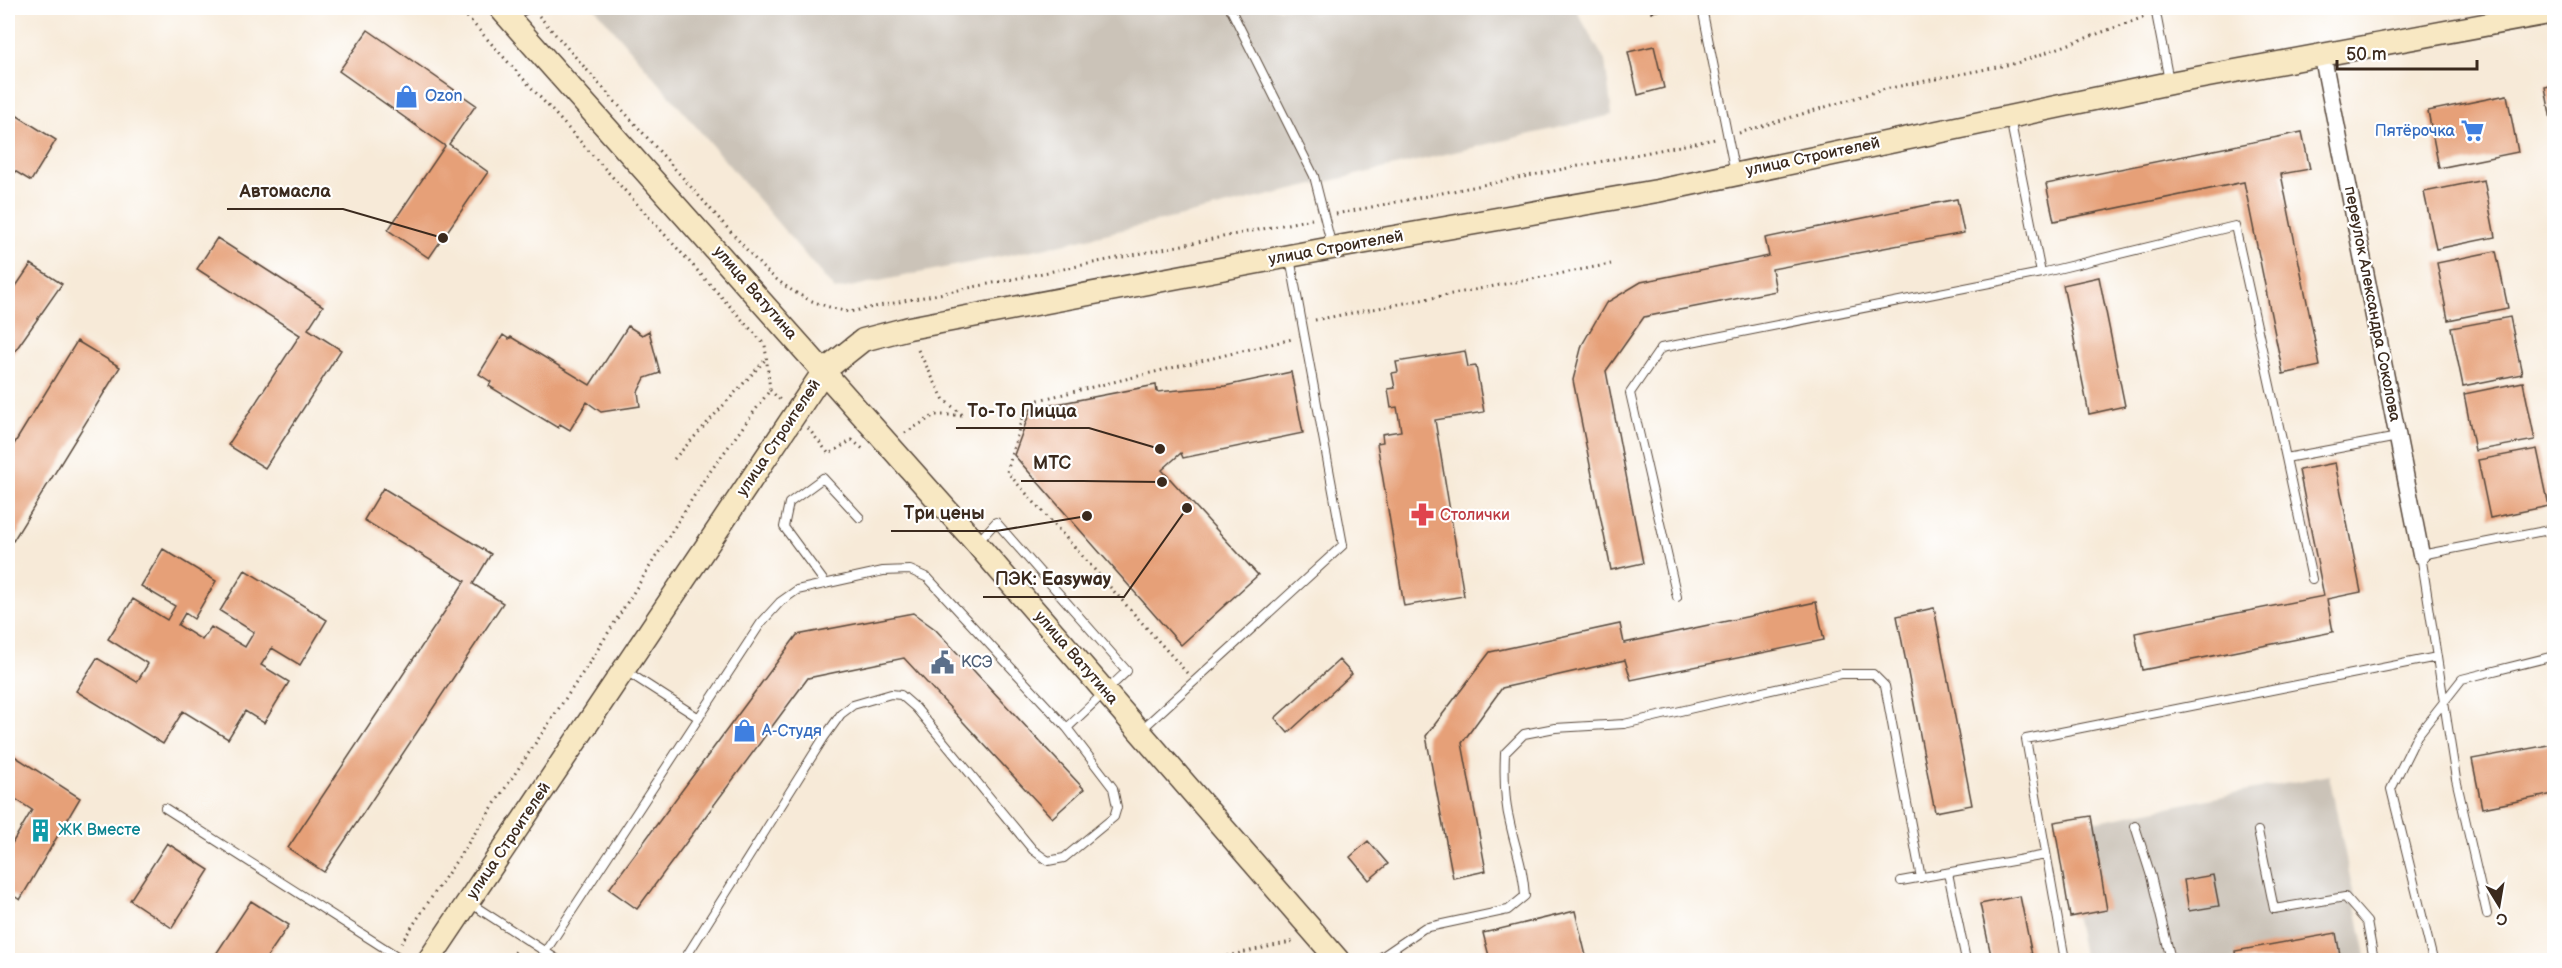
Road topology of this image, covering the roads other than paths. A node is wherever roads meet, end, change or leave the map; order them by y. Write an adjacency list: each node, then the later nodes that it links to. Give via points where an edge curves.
1 (1230, 8): 10 (lane, via 1314,176)
2 (1702, 8): 9 (lane)
3 (518, 10): 13 (main road, улица Ватутина)
4 (2155, 10): 7 (lane)
5 (2554, 12): 6 (main road, улица Строителей)
6 (2322, 53): 7 (main road, улица Строителей); 14 (street, переулок Александра Соколова)
7 (2170, 83): 8 (main road, улица Строителей)
8 (2010, 116): 9 (main road, улица Строителей); 12 (lane)
9 (1735, 174): 10 (main road, улица Строителей)
10 (1332, 248): 11 (main road, улица Строителей)
11 (1290, 256): 13 (main road, улица Строителей, via 909,328 863,340); 30 (lane, via 1343,545)
12 (2041, 273): 15 (lane, via 2235,226); 22 (lane, via 1662,348 1630,393)
13 (824, 371): 18 (main road, улица Ватутина); 25 (main road, улица Строителей)
14 (2398, 437): 15 (lane); 19 (street, переулок Александра Соколова)
15 (2286, 458): 20 (lane)
16 (860, 518): 21 (lane, via 823,478 789,503 784,528)
17 (2554, 529): 19 (lane)
18 (976, 543): 26 (main road, улица Ватутина); 26 (lane, via 996,522 1127,671)
19 (2421, 555): 24 (lane)
20 (2312, 579)
21 (826, 584): 28 (lane, via 796,590 780,602 761,623); 29 (lane, via 883,571 910,570 928,578)
22 (1677, 597)
23 (2554, 656): 27 (lane, via 2462,679)
24 (2437, 657): 27 (lane); 34 (lane, via 2026,739)
25 (624, 670): 28 (lane); 38 (main road, улица Строителей)
26 (1105, 692): 29 (lane); 30 (main road, улица Ватутина)
27 (2444, 699): 39 (lane, via 2456,778); 51 (lane, via 2416,736 2391,789)
28 (699, 718): 40 (lane)
29 (1067, 728): 44 (lane, via 1113,788 1118,807 1114,817 1064,858 1048,861 1033,850 901,695 891,693 853,705 841,714 823,739)
30 (1140, 730): 45 (main road, улица Ватутина)
31 (165, 808): 41 (lane)
32 (2135, 826): 49 (lane)
33 (2258, 831): 50 (lane, via 2274,909 2345,897 2367,922)
34 (2046, 855): 35 (lane); 48 (lane)
35 (1948, 873): 36 (lane); 47 (lane)
36 (1921, 878): 37 (lane); 46 (lane, via 1885,686 1873,674 1841,674 1624,724 1524,734 1505,753 1504,777 1509,822 1524,866 1526,896 1508,910 1424,928)
37 (1901, 881)
38 (468, 902): 40 (lane); 42 (main road, улица Строителей)
39 (2487, 914)
40 (545, 952): 43 (lane)
41 (403, 960)
42 (429, 960)
43 (558, 960)
44 (684, 960)
45 (1338, 960)
46 (1377, 960)
47 (1966, 960)
48 (2065, 960)
49 (2171, 960)
50 (2374, 960)
51 (2433, 960)

